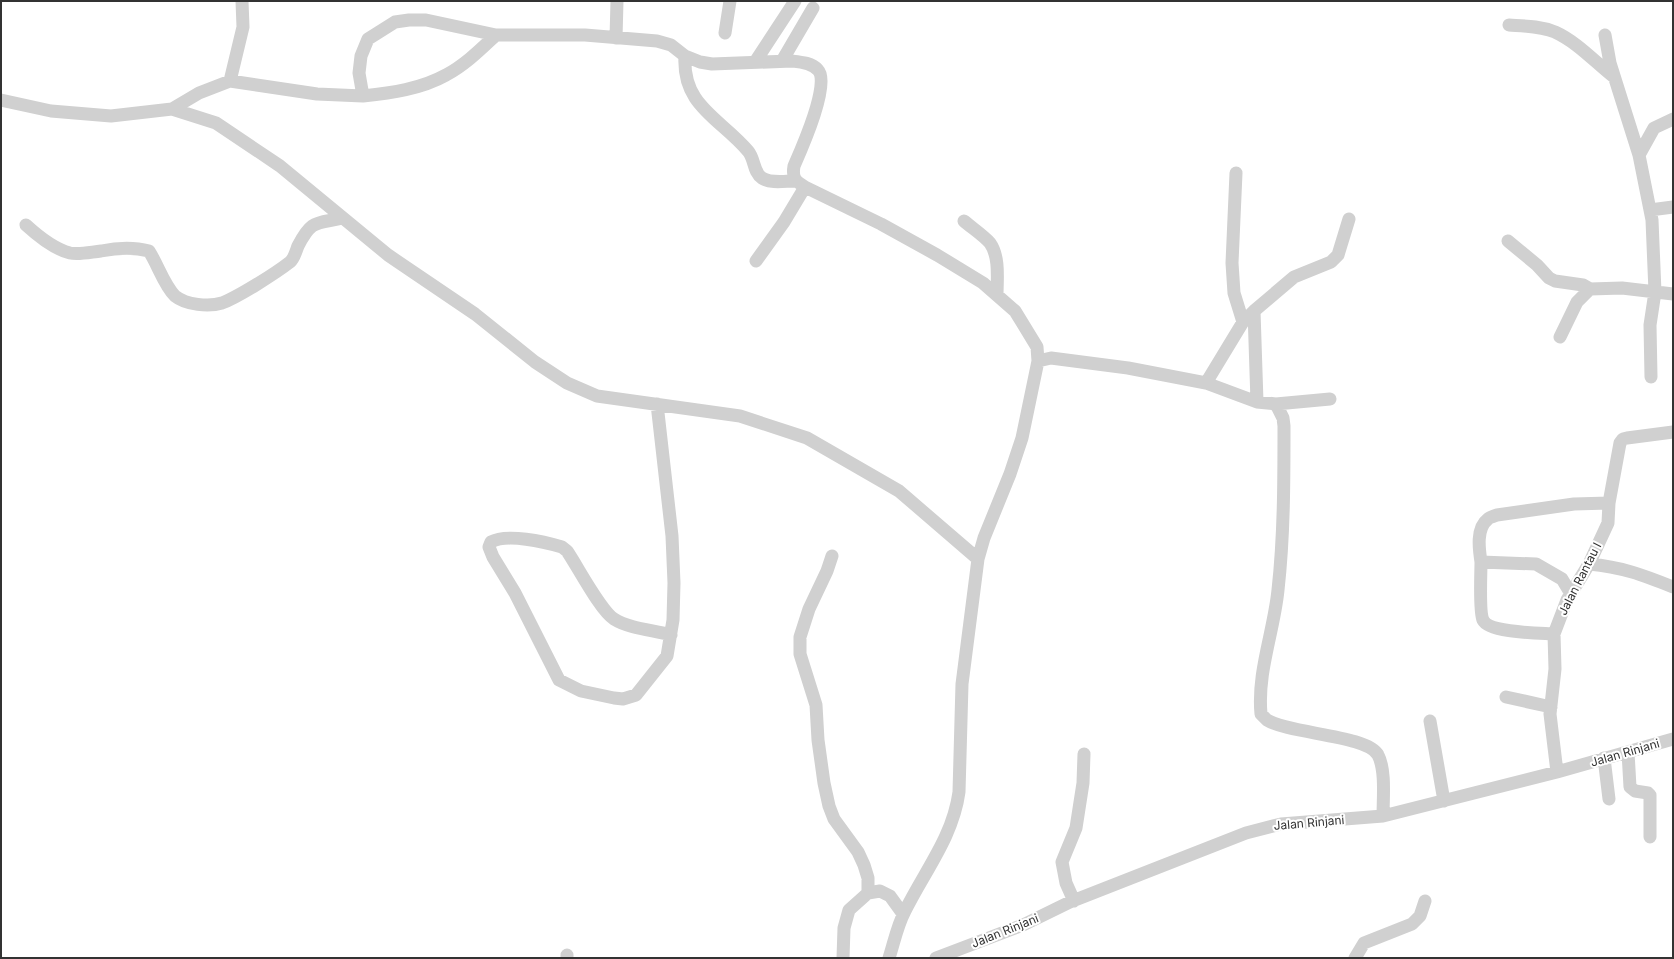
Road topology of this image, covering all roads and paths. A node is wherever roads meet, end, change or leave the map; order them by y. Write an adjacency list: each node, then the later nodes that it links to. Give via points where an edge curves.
1 (242, 1): 15 (street, via 243,27)
2 (617, 1): 10 (street)
3 (730, 1): 7 (street)
4 (795, 1): 13 (street)
5 (813, 8): 12 (street)
6 (1509, 25): 14 (street, via 1537,27 1554,32 1571,41)
7 (725, 33)
8 (496, 35): 10 (street, via 585,35); 16 (street, via 446,75 428,83 394,92); 16 (street, via 426,20 395,22 368,39 361,56 359,73)
9 (1605, 35): 14 (street)
10 (616, 38): 11 (street, via 657,41 671,45)
11 (685, 56): 13 (street, via 712,64); 22 (street, via 684,69 694,99 750,153 758,175 772,182)
12 (782, 61): 13 (street); 22 (street, via 804,63 818,69 821,74 815,114 794,166 793,174)
13 (755, 62)
14 (1614, 77): 20 (street)
15 (230, 82): 16 (street, via 317,94); 18 (street, via 199,93)
16 (363, 96)
17 (1, 100): 18 (street, via 51,111 111,116)
18 (172, 109): 25 (street, via 216,123 280,166)
19 (1673, 119): 20 (street, via 1654,128)
20 (1639, 155): 24 (street)
21 (1236, 174): 36 (street, via 1232,263 1234,293)
22 (800, 184): 30 (street, via 784,222); 34 (street, via 937,255)
23 (1673, 207): 24 (street)
24 (1650, 210): 32 (street)
25 (343, 218): 28 (street, via 319,222 307,230 291,261 234,298 214,304 199,304 176,296 167,285 150,252 129,249 71,254 57,248); 43 (street, via 388,256 475,314 535,362 567,383 597,396)
26 (1349, 219): 35 (street, via 1338,255 1331,262 1294,277)
27 (964, 221): 34 (street, via 990,244 995,256)
28 (26, 225)
29 (1508, 241): 31 (street, via 1549,278 1563,283 1583,285)
30 (756, 261)
31 (1590, 289): 32 (street, via 1622,288); 37 (street, via 1577,302)
32 (1655, 292): 33 (street); 39 (street, via 1650,325)
33 (1673, 294)
34 (998, 295): 38 (street, via 1015,311 1029,331 1037,347)
35 (1254, 311): 36 (street); 42 (street)
36 (1243, 322): 40 (street)
37 (1560, 337)
38 (1038, 361): 40 (street, via 1051,358 1128,368); 48 (street, via 1022,438)
39 (1651, 377)
40 (1206, 383): 42 (street)
41 (1330, 399): 44 (street)
42 (1257, 402): 44 (street)
43 (657, 404): 48 (street, via 740,416 807,438 899,492); 53 (street, via 672,536 674,583)
44 (1276, 404): 65 (street, via 1284,426 1283,528 1278,592 1266,654 1261,714 1268,720 1285,726 1360,743 1376,751 1383,774)
45 (1673, 432): 46 (street, Jalan Rantau I, via 1623,439 1620,443)
46 (1609, 503): 49 (street, via 1574,504 1497,515 1488,519 1479,541); 50 (street, Jalan Rantau I, via 1608,523)
47 (832, 556): 67 (street, via 809,609 800,637 800,654 816,705 818,740 829,806 834,819 864,864 868,878)
48 (978, 559): 70 (street, via 962,684 957,808 946,838)
49 (1481, 562): 52 (street, via 1536,564 1562,578); 54 (street, via 1481,612 1484,622 1513,632)
50 (1589, 564): 51 (street, via 1620,568); 52 (street, Jalan Rantau I)
51 (1673, 587)
52 (1571, 594): 54 (street, Jalan Rantau I)
53 (671, 634): 53 (street, via 667,656 636,695 623,699 581,691 559,680 515,593 493,557 489,547 491,542 514,538 562,547 605,611 614,619 628,625)
54 (1554, 634): 56 (street, Jalan Rantau I, via 1555,669)
55 (1506, 697): 56 (street)
56 (1551, 707): 62 (street, Jalan Rantau I)
57 (1430, 721): 64 (street)
58 (1673, 739): 59 (street, Jalan Rinjani)
59 (1628, 752): 61 (street, Jalan Rinjani); 66 (street, via 1630,787 1650,795)
60 (1084, 754): 68 (street, via 1083,783 1076,828 1062,862 1066,883)
61 (1604, 758): 62 (street, Jalan Rinjani); 63 (street)
62 (1557, 772): 64 (street, Jalan Rinjani)
63 (1609, 800)
64 (1444, 801): 65 (street, Jalan Rinjani)
65 (1383, 816): 68 (street, Jalan Rinjani, via 1266,827)
66 (1650, 837)
67 (868, 893): 70 (street, via 880,891 890,896); 71 (street, via 849,910 844,928)
68 (1074, 901): 73 (street, Jalan Rinjani, via 1023,925)
69 (1425, 901): 74 (street, via 1420,916 1412,924 1364,943)
70 (903, 914): 72 (street)
71 (843, 958)
72 (889, 958)
73 (936, 958)
74 (1355, 958)

